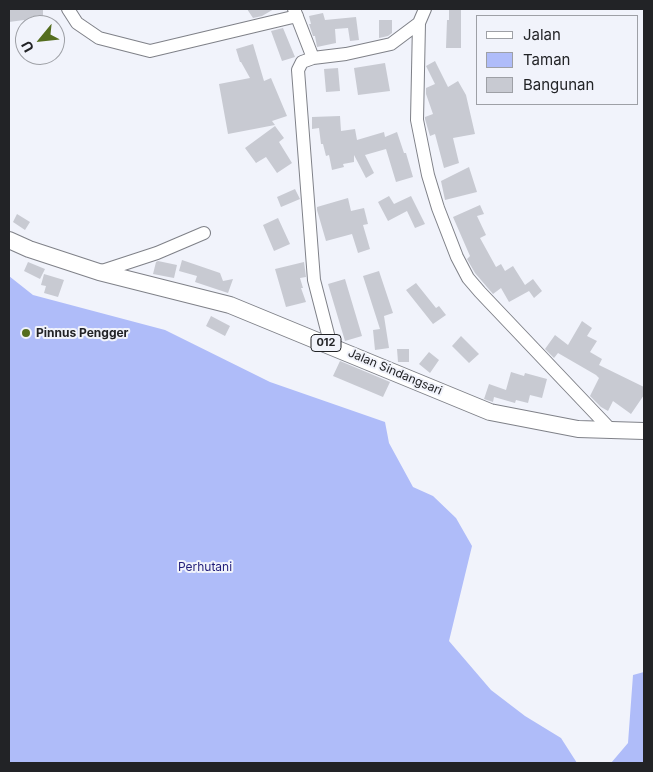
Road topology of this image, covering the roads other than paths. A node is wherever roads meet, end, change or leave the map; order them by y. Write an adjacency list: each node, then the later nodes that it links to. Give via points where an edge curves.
1 (68, 9): 3 (street, via 77,23 99,38 150,51)
2 (425, 9): 4 (street)
3 (296, 13): 5 (street)
4 (419, 23): 5 (street, via 391,44); 10 (street, via 417,120 428,175 457,258 480,292)
5 (313, 58): 9 (street, via 302,62 298,70 299,95 313,272)
6 (204, 233): 8 (street, via 157,253)
7 (9, 240): 8 (main road, Jalan Sindangsari / 012)
8 (98, 272): 9 (main road, Jalan Sindangsari / 012, via 230,305)
9 (331, 346): 10 (main road, Jalan Sindangsari / 012, via 490,412 578,429)
10 (611, 430): 11 (main road, Jalan Sindangsari / 012)
11 (644, 430)

